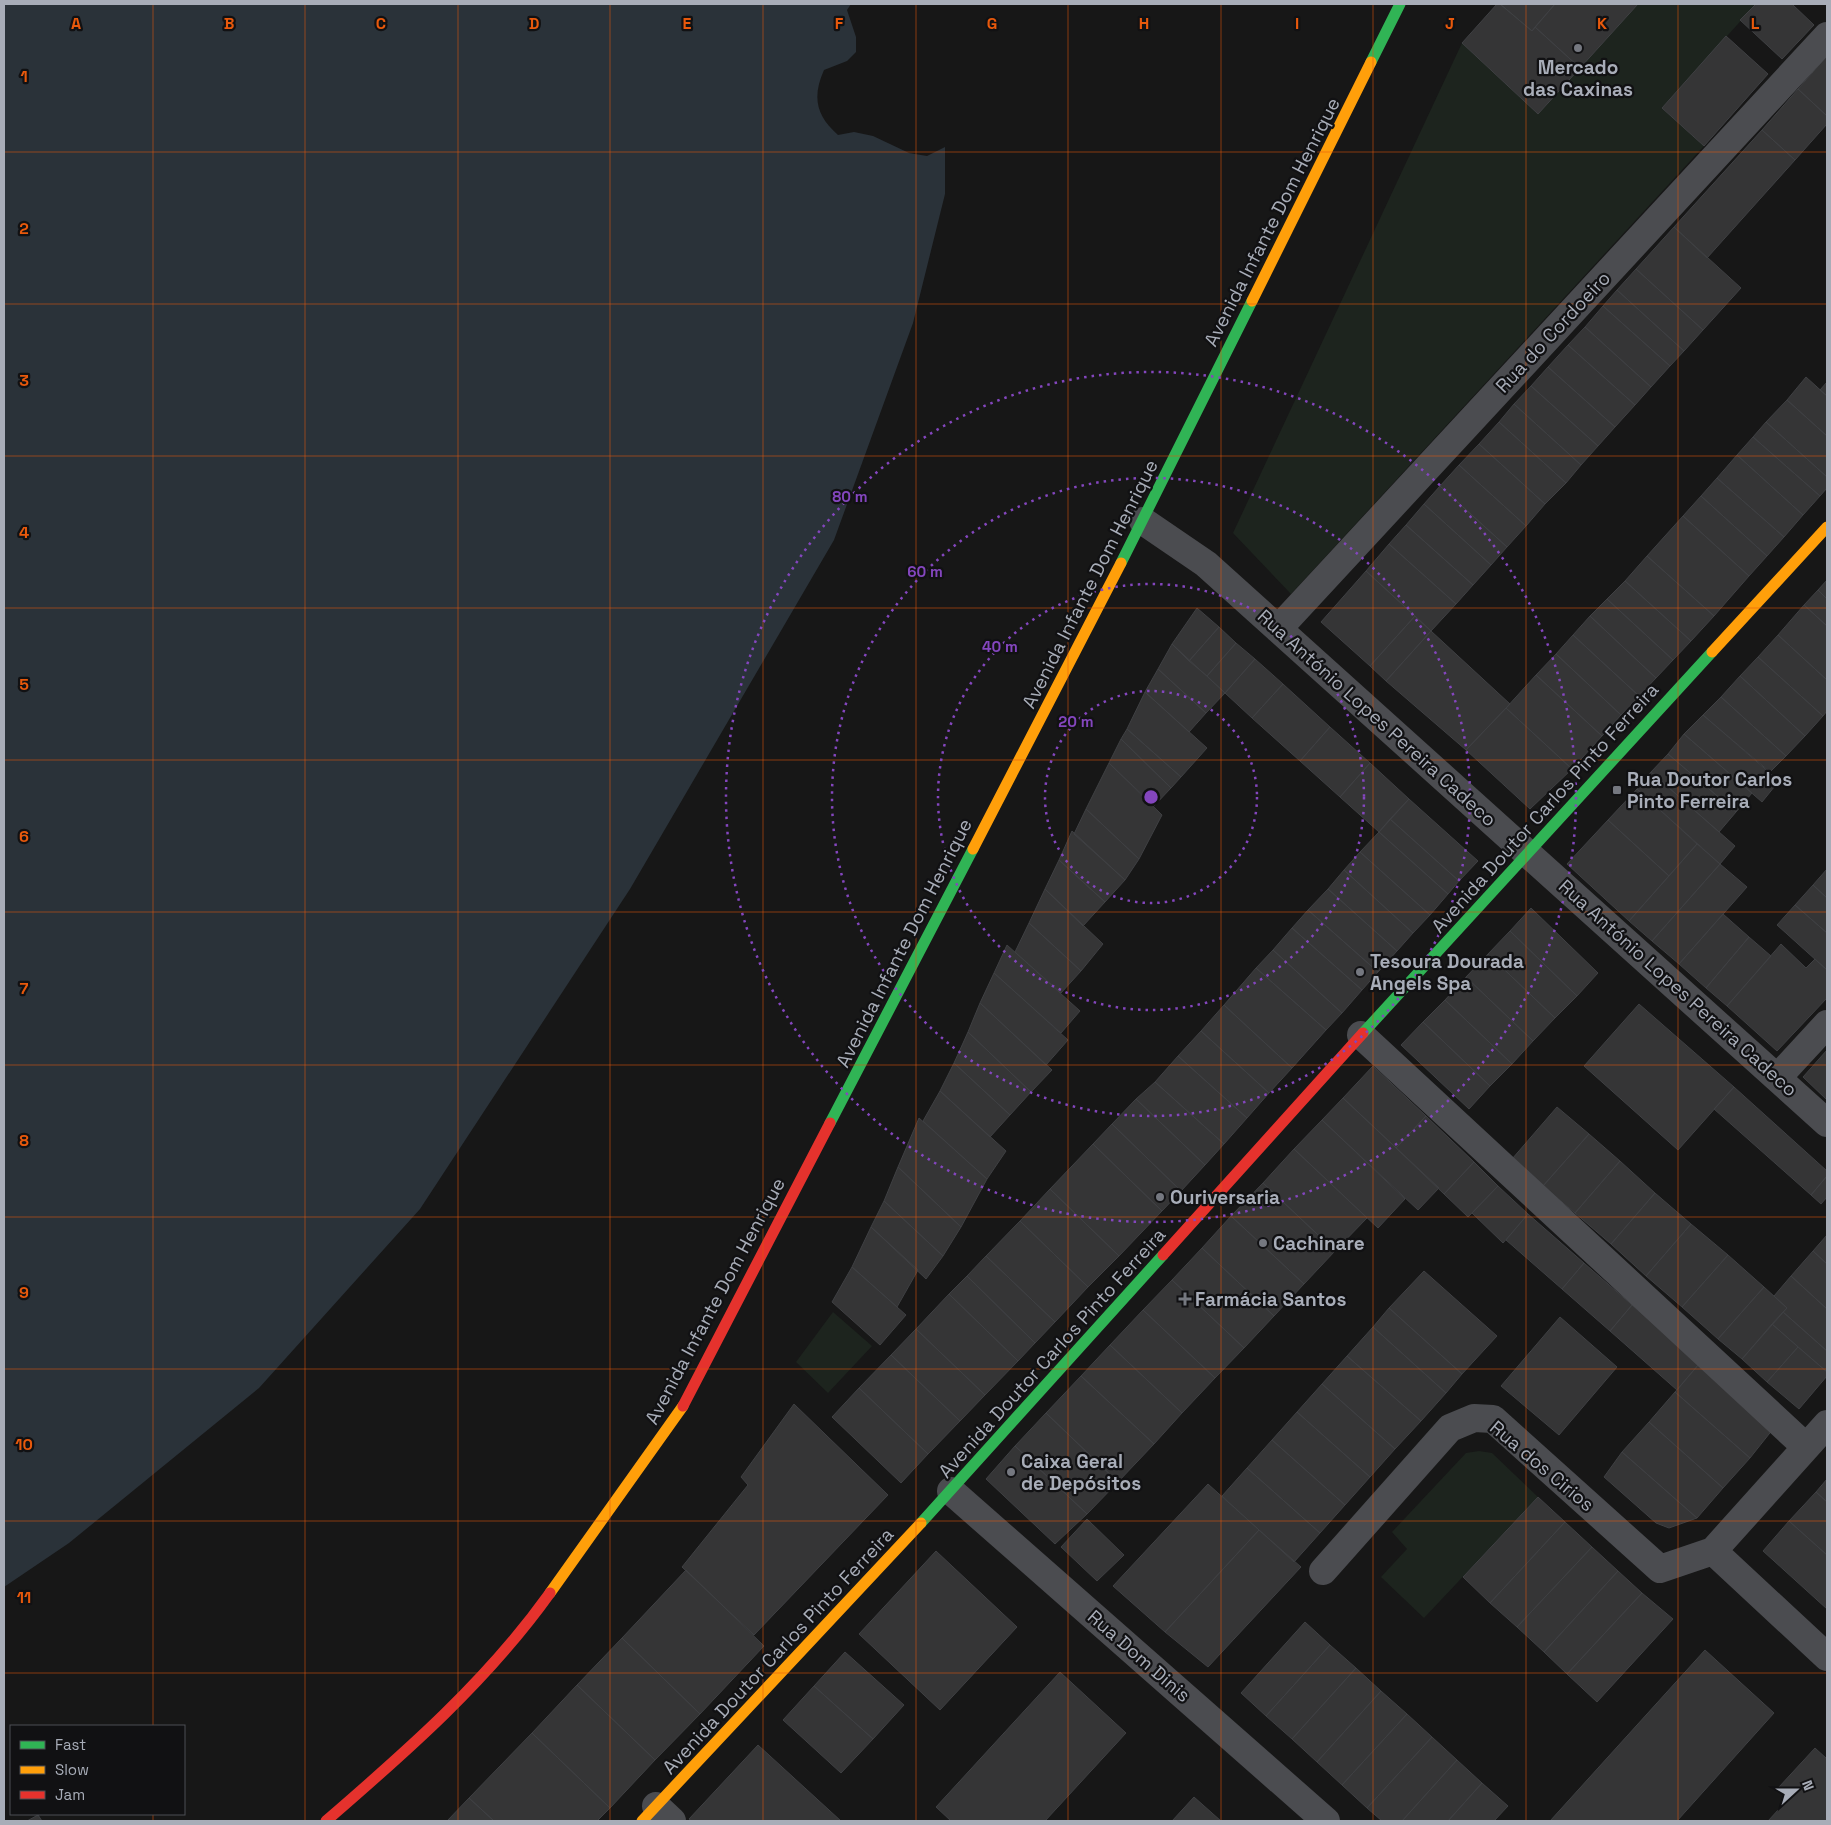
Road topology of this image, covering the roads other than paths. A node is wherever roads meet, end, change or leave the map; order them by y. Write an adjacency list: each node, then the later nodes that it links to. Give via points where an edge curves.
1 (1400, 4): 3 (main road, Avenida Infante Dom Henrique)
2 (1827, 36): 5 (street, Rua do Cordoeiro)
3 (1143, 521): 5 (street, Rua António Lopes Pereira Cadeco, via 1206,564); 18 (main road, Avenida Infante Dom Henrique, via 677,1417 530,1621 491,1668 412,1747)
4 (1827, 527): 6 (main road, Avenida Doutor Carlos Pinto Ferreira)
5 (1278, 629): 6 (street, Rua António Lopes Pereira Cadeco)
6 (1527, 852): 8 (main road, Avenida Doutor Carlos Pinto Ferreira); 9 (street, Rua António Lopes Pereira Cadeco)
7 (1827, 1024): 9 (street)
8 (1361, 1035): 12 (street); 13 (main road, Avenida Doutor Carlos Pinto Ferreira)
9 (1778, 1077): 10 (street, Rua António Lopes Pereira Cadeco)
10 (1827, 1123)
11 (1827, 1424): 12 (street)
12 (1806, 1447): 14 (street)
13 (951, 1491): 17 (main road, Avenida Doutor Carlos Pinto Ferreira); 19 (street, Rua Dom Dinis)
14 (1713, 1551): 15 (street, Rua dos Cirios, via 1660,1569 1493,1419 1474,1418 1450,1428); 16 (street)
15 (1323, 1571)
16 (1827, 1657)
17 (657, 1816)
18 (326, 1821)
19 (1326, 1821)

